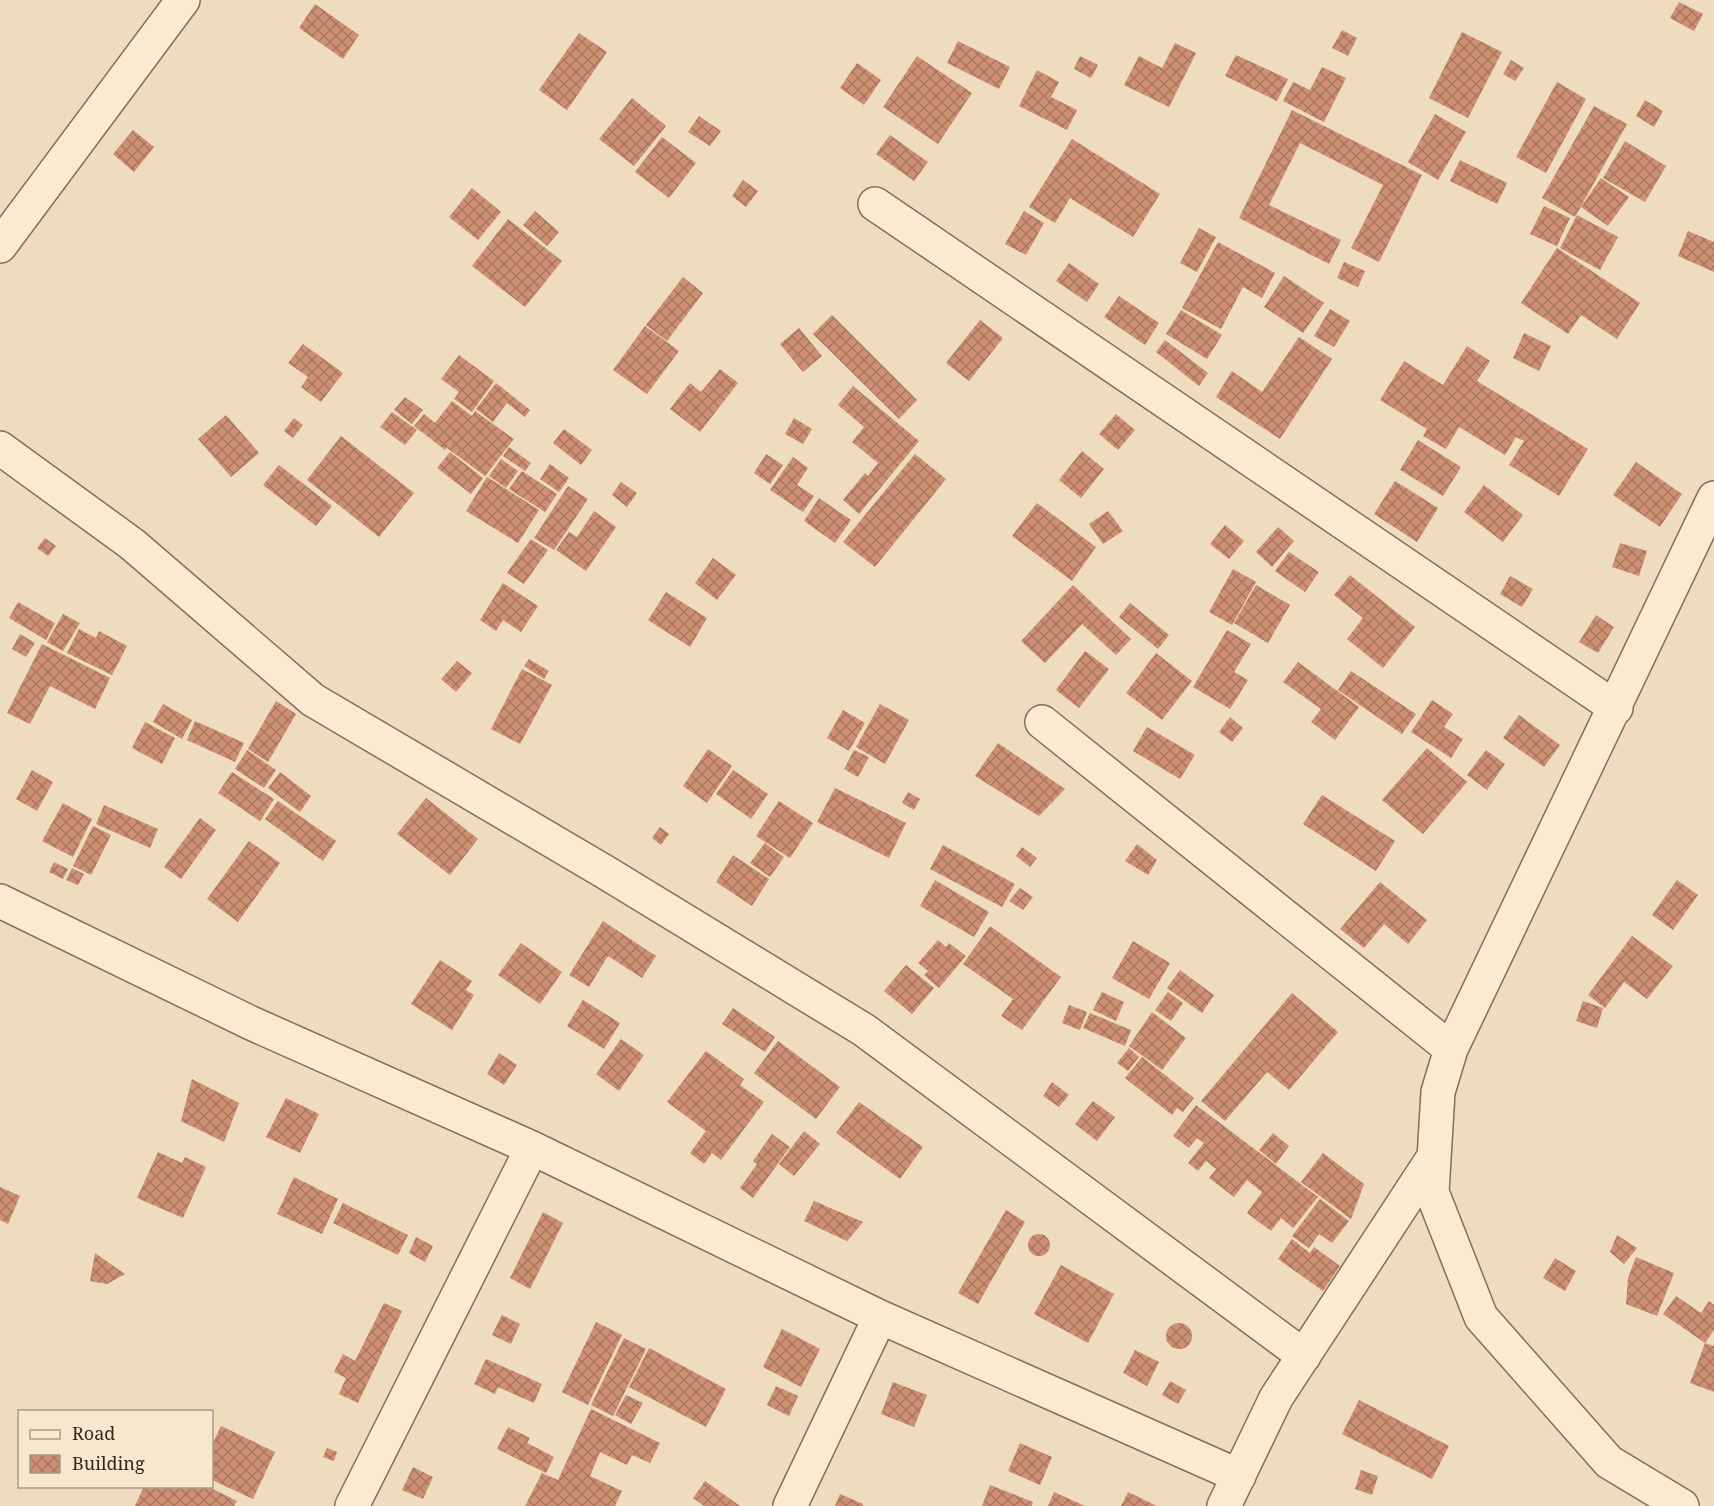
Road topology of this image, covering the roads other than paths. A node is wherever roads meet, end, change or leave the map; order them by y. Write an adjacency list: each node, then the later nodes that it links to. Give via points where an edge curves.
1 (183, 0): 3 (street)
2 (875, 204): 6 (street)
3 (0, 246)
4 (0, 448): 13 (street, via 132,544 313,700 864,1030)
5 (1714, 498): 6 (street)
6 (1616, 708): 9 (street)
7 (1042, 722): 9 (street)
8 (0, 901): 10 (street, via 251,1023)
9 (1451, 1049): 11 (street, via 1438,1092)
10 (532, 1148): 12 (street); 15 (street)
11 (1434, 1156): 13 (street); 18 (street, via 1432,1192 1481,1317 1609,1462)
12 (880, 1317): 14 (street); 16 (street)
13 (1304, 1356): 14 (street, via 1276,1398)
14 (1239, 1476): 17 (street)
15 (352, 1506)
16 (790, 1506)
17 (1224, 1506)
18 (1682, 1506)

